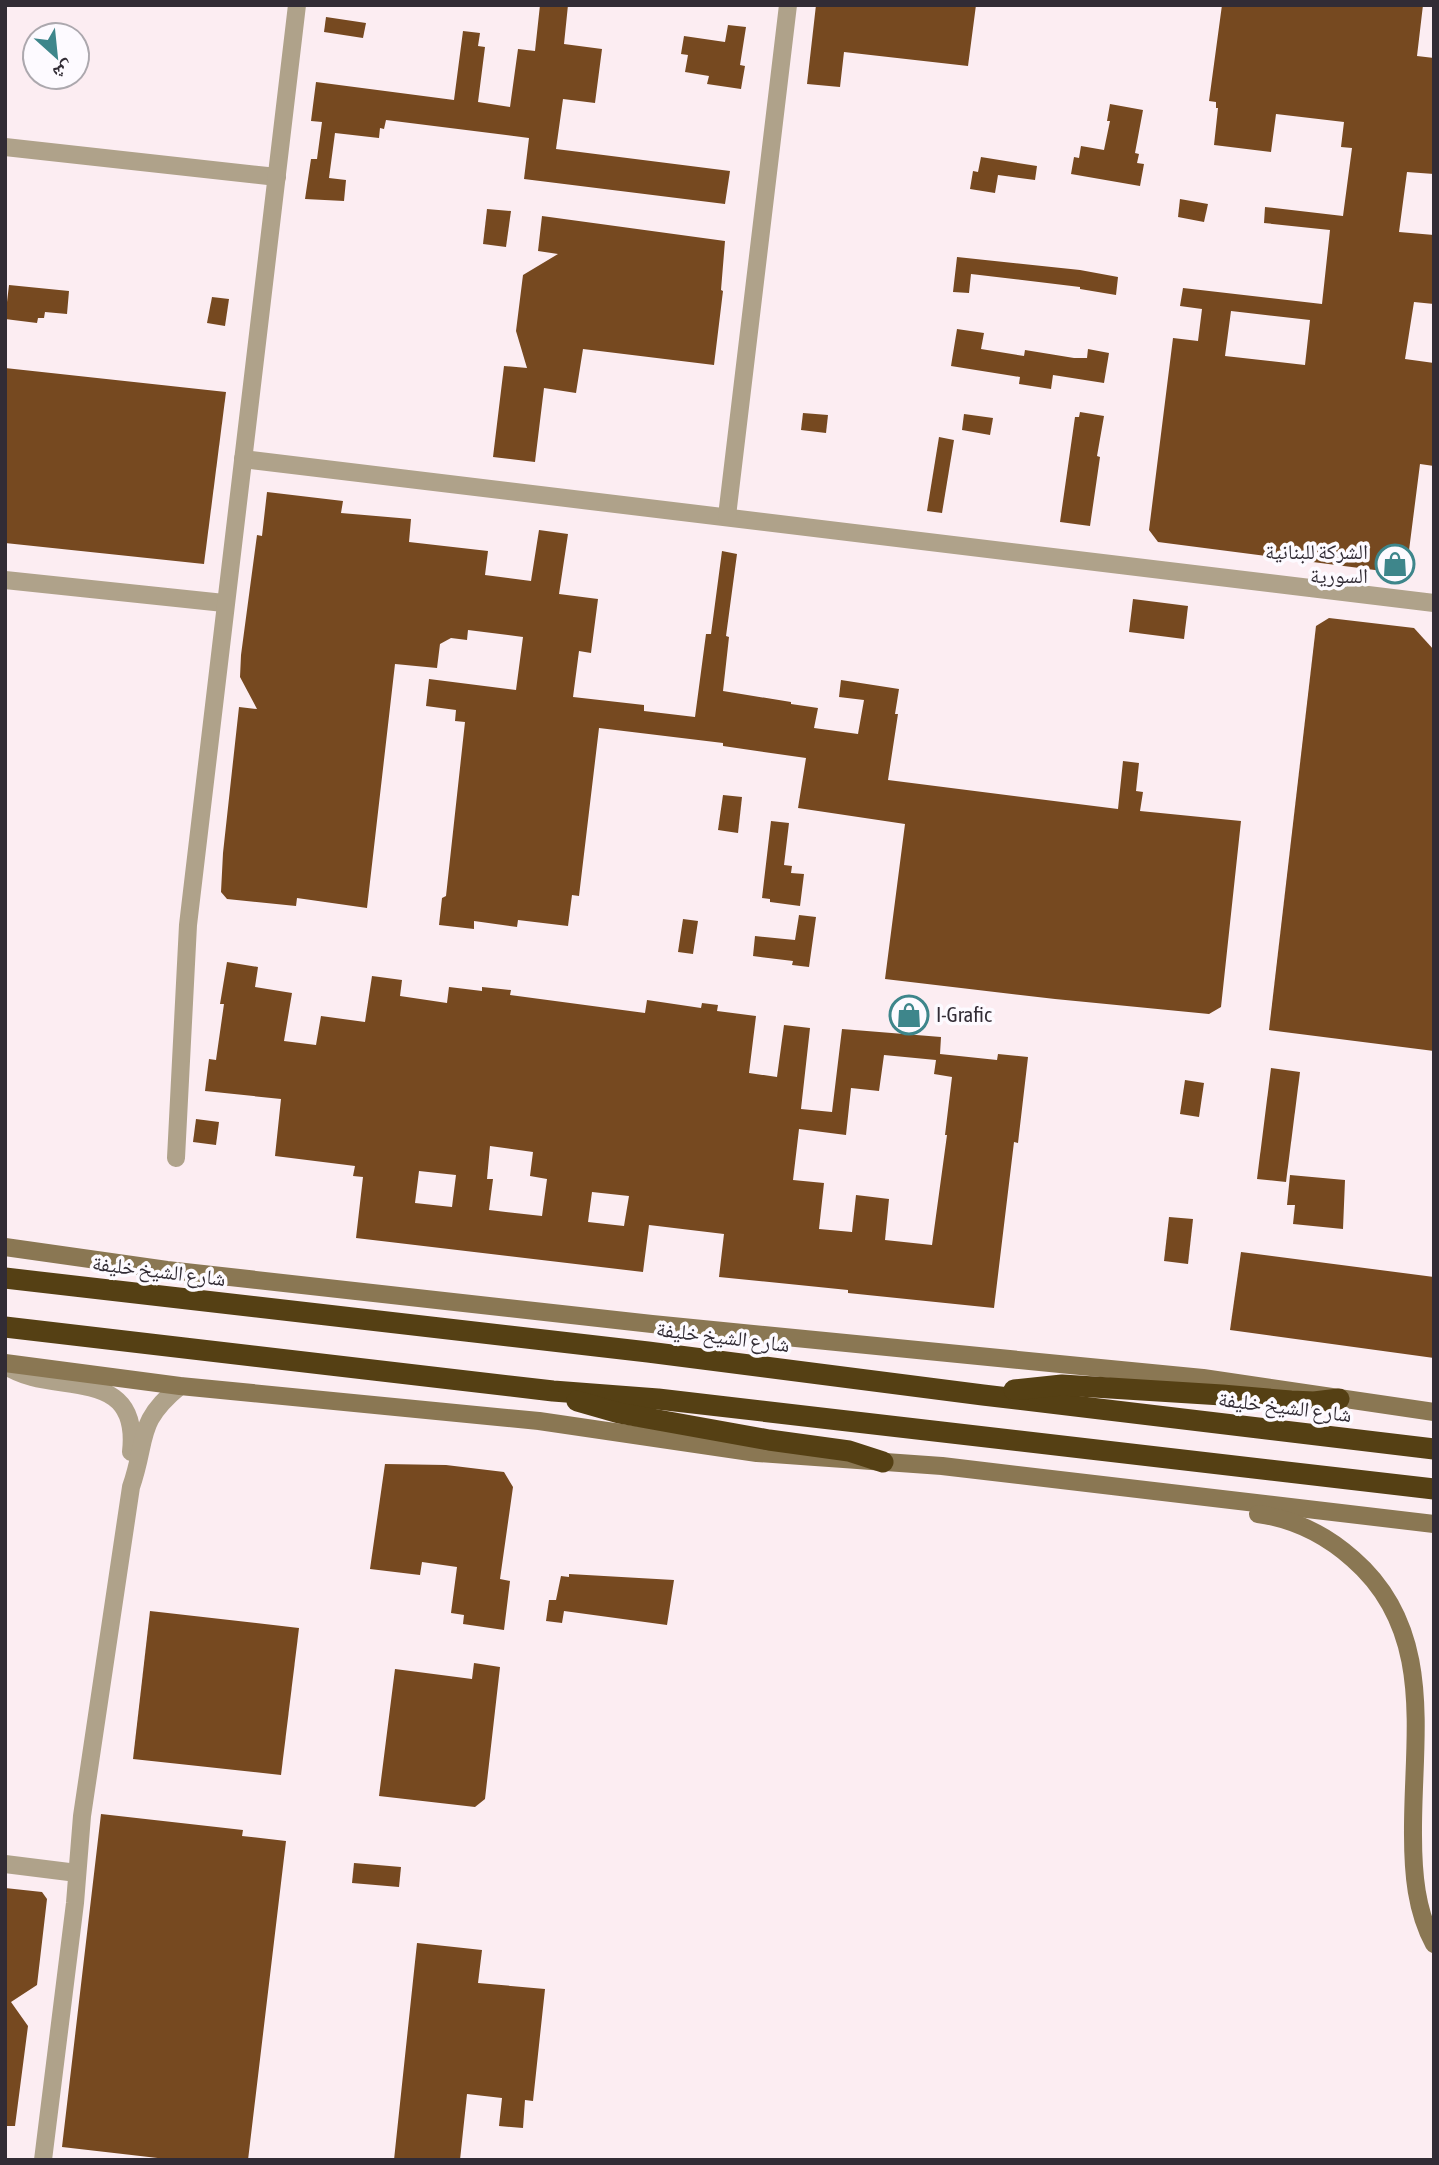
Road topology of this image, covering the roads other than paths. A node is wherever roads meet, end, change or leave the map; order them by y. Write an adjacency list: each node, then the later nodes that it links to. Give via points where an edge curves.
1 (297, 5): 4 (street)
2 (789, 5): 6 (street)
3 (5, 147): 4 (street)
4 (277, 177): 5 (street)
5 (243, 459): 6 (street); 8 (street)
6 (727, 516): 9 (street)
7 (5, 580): 8 (street)
8 (224, 603): 10 (street, via 188,925)
9 (1434, 603)
10 (176, 1157)
11 (5, 1247): 18 (main road, via 167,1270 638,1323 1203,1378)
12 (5, 1278): 17 (highway, شارع الشيخ خليفة)
13 (5, 1326): 16 (highway)
14 (5, 1364): 15 (main road); 22 (street, via 22,1375 93,1387 116,1399 131,1429)
15 (180, 1386): 21 (main road, via 539,1421 769,1454); 22 (street, via 146,1423)
16 (552, 1391): 21 (highway, via 619,1413 849,1451); 23 (highway, via 658,1399)
17 (983, 1395): 18 (highway, via 1062,1385 1291,1401); 20 (highway, شارع الشيخ خليفة)
18 (1339, 1399): 19 (main road)
19 (1434, 1412)
20 (1434, 1449)
21 (883, 1462): 24 (main road)
22 (131, 1487): 27 (street)
23 (1434, 1489)
24 (1167, 1491): 25 (main road); 28 (main road, via 1212,1508 1280,1518 1319,1535 1362,1567 1397,1616 1408,1643 1416,1703 1415,1885)
25 (1434, 1524)
26 (5, 1864): 27 (street)
27 (77, 1873): 29 (street)
28 (1434, 1944)
29 (43, 2160)

